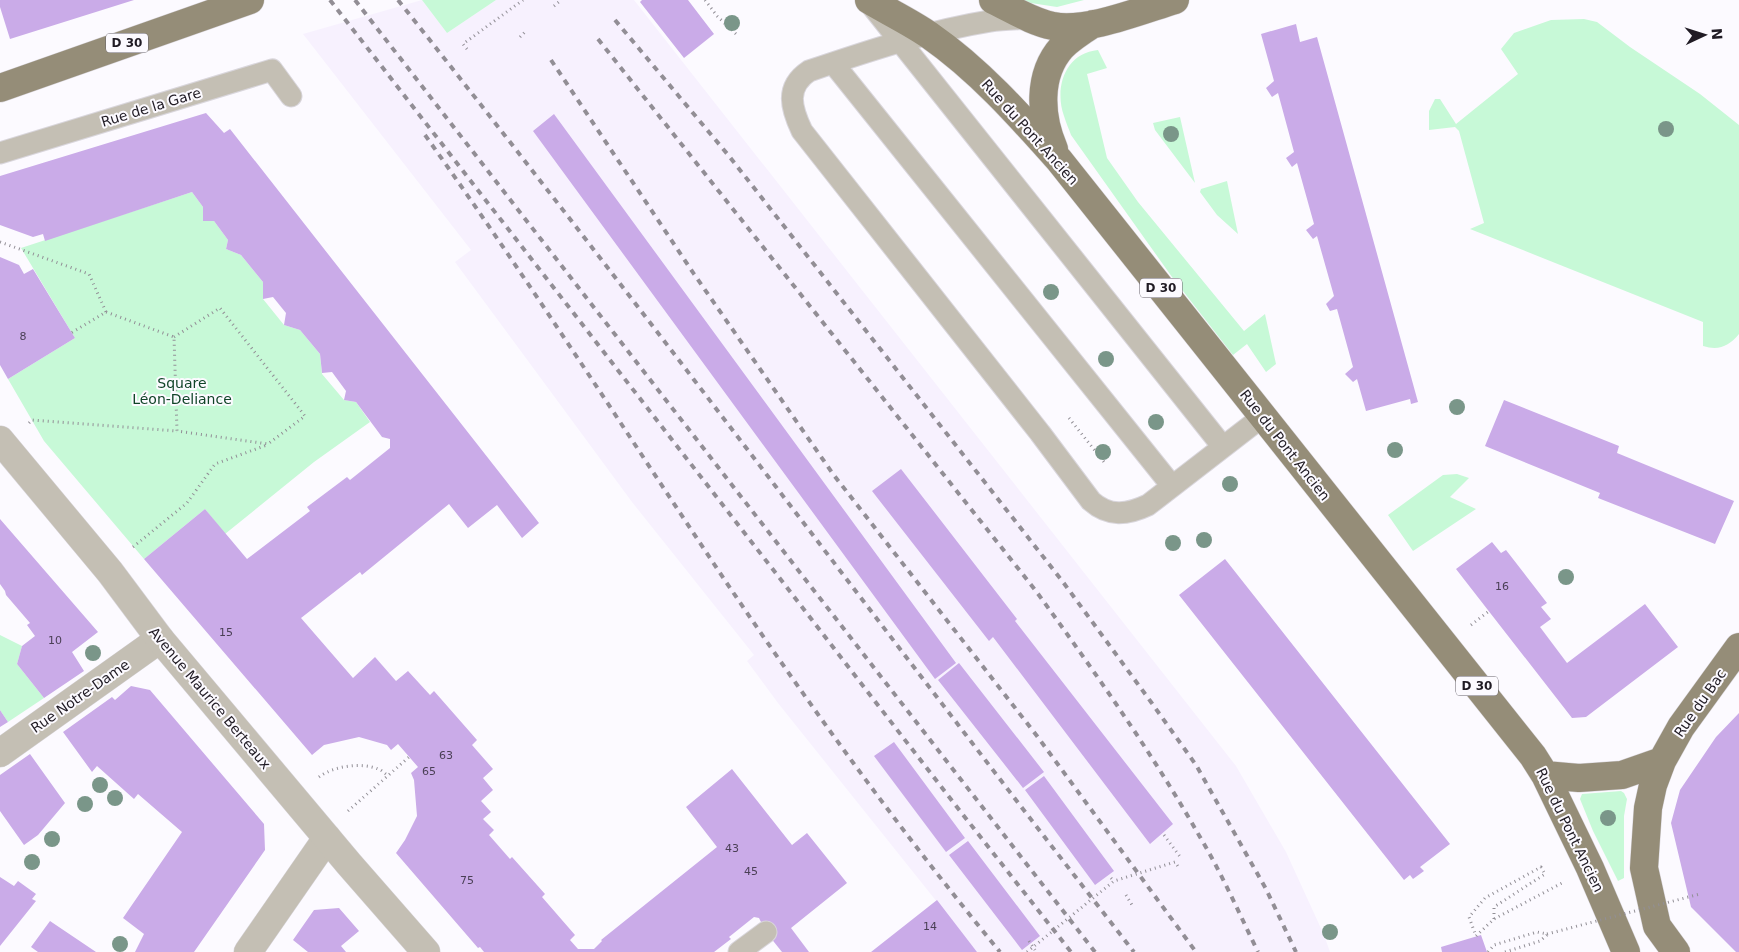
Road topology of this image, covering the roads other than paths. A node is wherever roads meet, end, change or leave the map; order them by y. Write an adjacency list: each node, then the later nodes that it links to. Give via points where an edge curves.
1 (250, 0): 10 (main road, D 30)
2 (868, 0): 7 (main road, Rue du Pont Ancien / D 30); 8 (lane)
3 (993, 0): 5 (main road)
4 (1175, 0): 6 (main road)
5 (1032, 18): 6 (main road, via 1062,28); 7 (lane, via 992,21)
6 (1093, 24): 13 (main road, D 30, via 1063,46 1055,56 1045,81 1043,115 1047,134)
7 (928, 35): 8 (lane); 13 (main road, Rue du Pont Ancien / D 30, via 988,85)
8 (901, 42): 9 (lane); 16 (lane)
9 (833, 63): 17 (lane); 17 (lane, via 809,71 800,77 794,88 793,107 802,131 1091,501 1104,511 1129,512 1148,505)
10 (1, 85)
11 (291, 96): 12 (lane, Rue de la Gare, via 272,70)
12 (0, 153)
13 (1059, 160): 14 (main road, Rue du Pont Ancien / D 30)
14 (1262, 417): 16 (lane); 22 (main road, Rue du Pont Ancien / D 30)
15 (0, 440): 18 (street, Avenue Maurice Berteaux, via 110,572)
16 (1223, 447): 17 (lane)
17 (1172, 486)
18 (160, 638): 20 (street, Rue Notre-Dame); 23 (street, Avenue Maurice Berteaux)
19 (1739, 647): 21 (main road, Rue du Bac, via 1681,727)
20 (0, 753)
21 (1662, 761): 22 (main road, via 1622,775 1578,778); 29 (main road, via 1648,808 1644,868 1657,926)
22 (1545, 775): 28 (main road, Rue du Pont Ancien / D 30)
23 (327, 838): 25 (street); 26 (street, Avenue Maurice Berteaux)
24 (766, 932): 27 (lane)
25 (248, 952)
26 (426, 952)
27 (739, 952)
28 (1626, 952)
29 (1676, 952)

